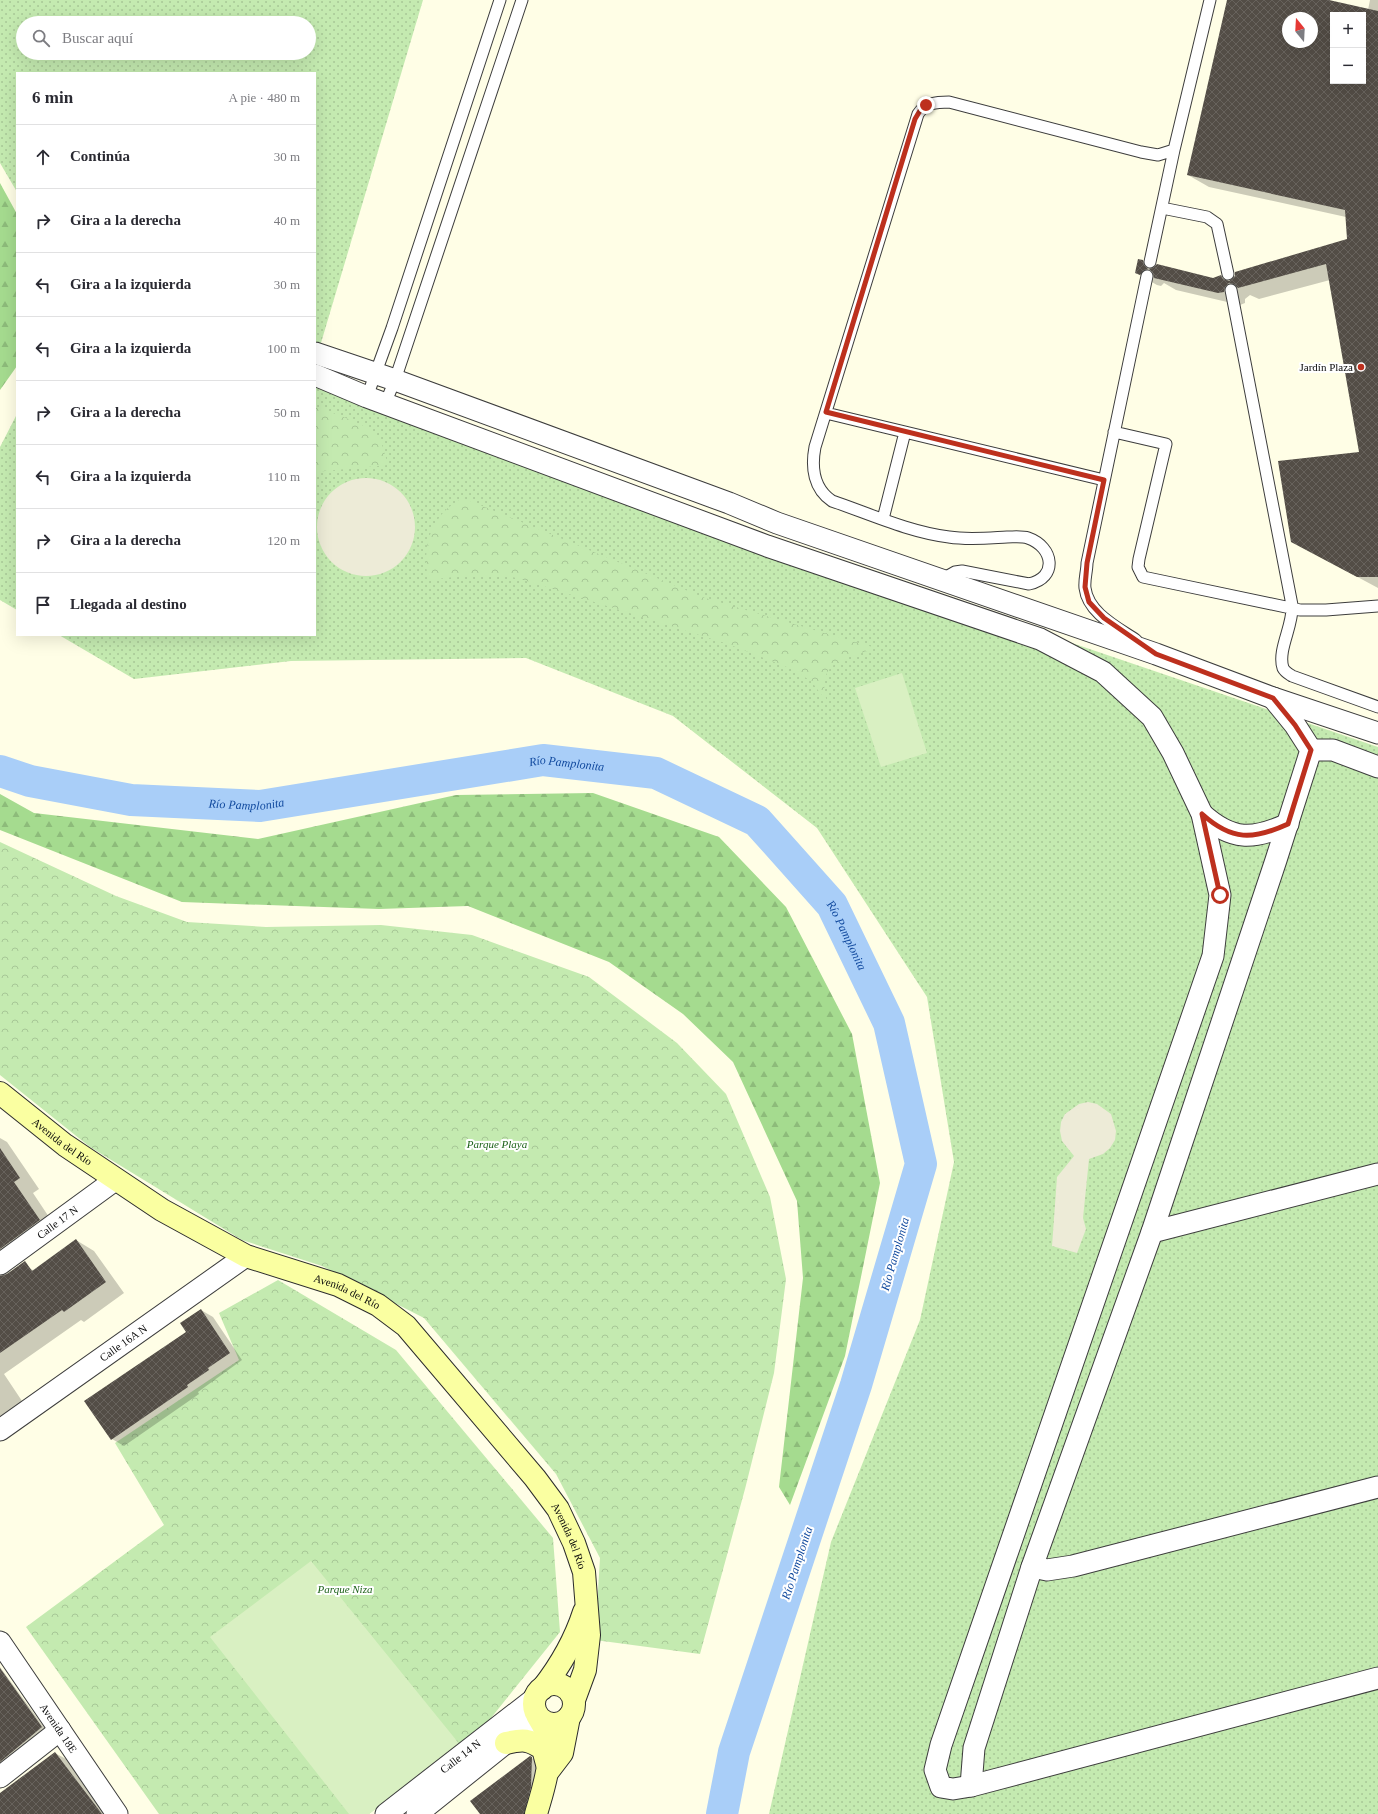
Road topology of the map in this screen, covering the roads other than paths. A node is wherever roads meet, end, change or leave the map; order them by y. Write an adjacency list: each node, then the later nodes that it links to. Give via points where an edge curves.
1 (500, 0): 12 (lane)
2 (522, 0): 12 (lane)
3 (1210, 0): 4 (lane)
4 (1174, 150): 5 (lane); 14 (lane, via 1158,155 1152,154 949,102 926,105 915,119)
5 (1162, 208): 6 (lane); 7 (lane, via 1207,217 1217,224)
6 (1150, 262)
7 (1228, 274)
8 (1147, 276): 16 (lane)
9 (1231, 290): 25 (lane)
10 (316, 352): 12 (street)
11 (316, 375): 13 (street)
12 (385, 376): 13 (lane); 13 (lane); 18 (street)
13 (376, 401): 21 (street)
14 (826, 412): 15 (lane); 19 (lane, via 813,457 816,481 826,497 832,501)
15 (905, 432): 17 (lane); 19 (lane)
16 (1114, 432): 17 (lane); 25 (lane, via 1166,444 1139,559 1138,567 1143,577)
17 (1104, 480): 26 (lane, via 1087,563 1085,587 1089,602 1104,618)
18 (729, 503): 20 (street); 21 (street, via 728,516)
19 (883, 518): 23 (lane, via 917,530 949,537 1026,538 1040,544 1049,560 1045,576 1029,584 962,571)
20 (777, 523): 22 (street, via 770,524 762,534); 23 (street)
21 (716, 526): 22 (street)
22 (767, 546): 32 (street, via 1040,639 1103,672 1152,717 1173,753)
23 (940, 580): 26 (street)
24 (1378, 606): 25 (lane, via 1326,610)
25 (1293, 609): 28 (lane, via 1283,654 1285,671 1292,676)
26 (1156, 654): 27 (street)
27 (1273, 698): 29 (street); 30 (street)
28 (1378, 707)
29 (1378, 733)
30 (1311, 750): 31 (street, via 1333,750); 33 (street)
31 (1378, 767)
32 (1202, 814): 33 (street, via 1227,832 1242,835 1266,834); 52 (street, via 1220,895 1213,956 941,1745 935,1770 941,1787 953,1789)
33 (1288, 824): 37 (street)
34 (0, 1093): 36 (main road, Avenida del Río, via 65,1145)
35 (1378, 1174): 37 (street)
36 (115, 1180): 38 (main road, Avenida del Río, via 162,1210); 39 (street, Calle 17 N)
37 (1152, 1232): 42 (street)
38 (246, 1256): 40 (street, Calle 16A N); 43 (main road, Avenida del Río, via 338,1285 378,1305 406,1326 558,1509 580,1559)
39 (0, 1264)
40 (0, 1430)
41 (1378, 1488): 42 (street, via 1073,1566 1047,1570)
42 (1032, 1567): 52 (street, via 974,1748)
43 (587, 1599): 46 (main road, via 582,1620 570,1646); 47 (main road, Avenida del Río, via 589,1635 585,1670)
44 (0, 1642): 48 (street, Avenida 18E)
45 (1378, 1678): 52 (street)
46 (538, 1702): 47 (main road, via 552,1723 564,1720); 47 (main road, via 552,1684 564,1687 572,1694); 49 (street, Calle 14 N); 50 (main road, via 547,1733 550,1757); 54 (street, Calle 14 N)
47 (572, 1708): 50 (main road, Avenida del Río, via 562,1753)
48 (60, 1730): 51 (street); 53 (street, Avenida 18E)
49 (506, 1743): 50 (main road, via 524,1740 537,1744 543,1749); 55 (street, Calle 14 N)
50 (548, 1771): 56 (main road)
51 (0, 1777)
52 (971, 1786)
53 (117, 1814)
54 (386, 1814)
55 (416, 1814)
56 (536, 1814)

